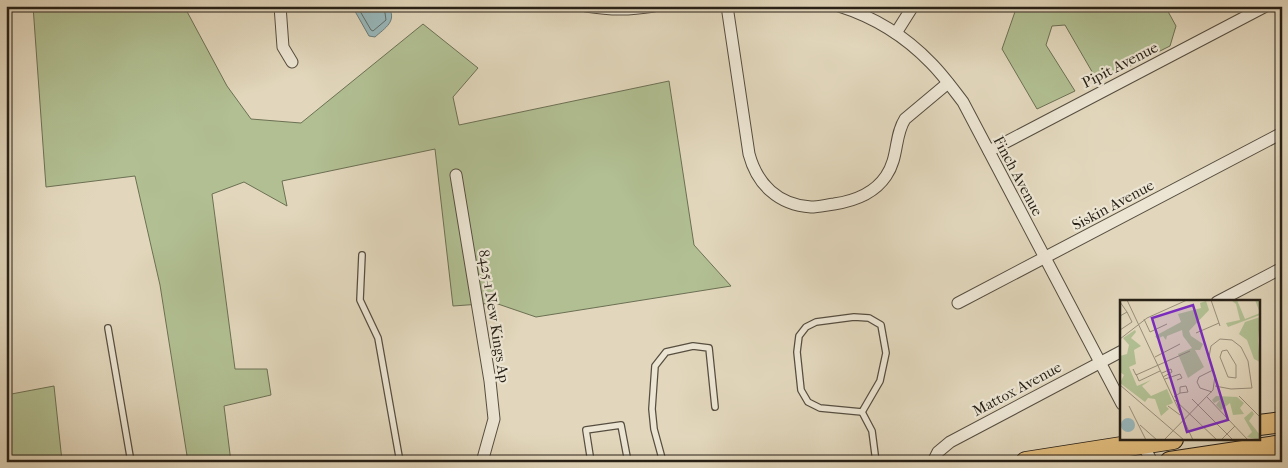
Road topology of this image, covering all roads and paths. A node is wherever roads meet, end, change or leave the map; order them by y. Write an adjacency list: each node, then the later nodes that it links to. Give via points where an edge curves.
1 (280, 6): 9 (street, via 283,47)
2 (586, 6): 3 (street, via 607,10)
3 (654, 6)
4 (728, 6): 10 (street, via 752,166 768,190 796,204 812,207 844,202 875,189 893,163 905,119)
5 (839, 6): 8 (street, Finch Avenue, via 866,16)
6 (913, 6): 8 (street)
7 (1266, 6): 12 (street, Pipit Avenue)
8 (896, 33): 10 (street, Finch Avenue, via 932,63)
9 (292, 62)
10 (948, 83): 12 (street, Finch Avenue, via 963,102)
11 (1282, 133): 15 (street, Siskin Avenue)
12 (989, 150): 15 (street, Finch Avenue)
13 (456, 175): 33 (street, 8425-1 New Kings Ap, via 494,411)
14 (362, 255): 32 (lane, via 360,300 378,338)
15 (1044, 258): 18 (street, Siskin Avenue); 21 (street, Finch Avenue)
16 (1282, 268): 17 (street)
17 (1221, 300)
18 (958, 304)
19 (108, 328): 31 (lane)
20 (1120, 352): 21 (street, Mattox Avenue)
21 (1100, 363): 22 (street, Finch Avenue); 38 (street, Mattox Avenue, via 950,442 938,452)
22 (1120, 400)
23 (715, 407): 36 (lane, via 709,348 693,346 666,352 655,366 652,409)
24 (862, 412): 24 (lane, via 820,408 808,402 801,390 797,352 799,336 806,327 816,322 854,317 869,318 881,325 886,354 880,381); 37 (lane, via 872,431)
25 (1282, 422): 26 (highway)
26 (1260, 425)
27 (1162, 440): 28 (highway)
28 (1141, 442): 39 (highway); 40 (street)
29 (1282, 445): 30 (highway)
30 (1193, 460): 41 (highway)
31 (131, 462)
32 (400, 462)
33 (482, 462)
34 (590, 462): 35 (lane, via 586,430 621,425)
35 (628, 462)
36 (663, 462)
37 (876, 462)
38 (933, 462)
39 (1026, 462)
40 (1152, 462)
41 (1170, 462)

